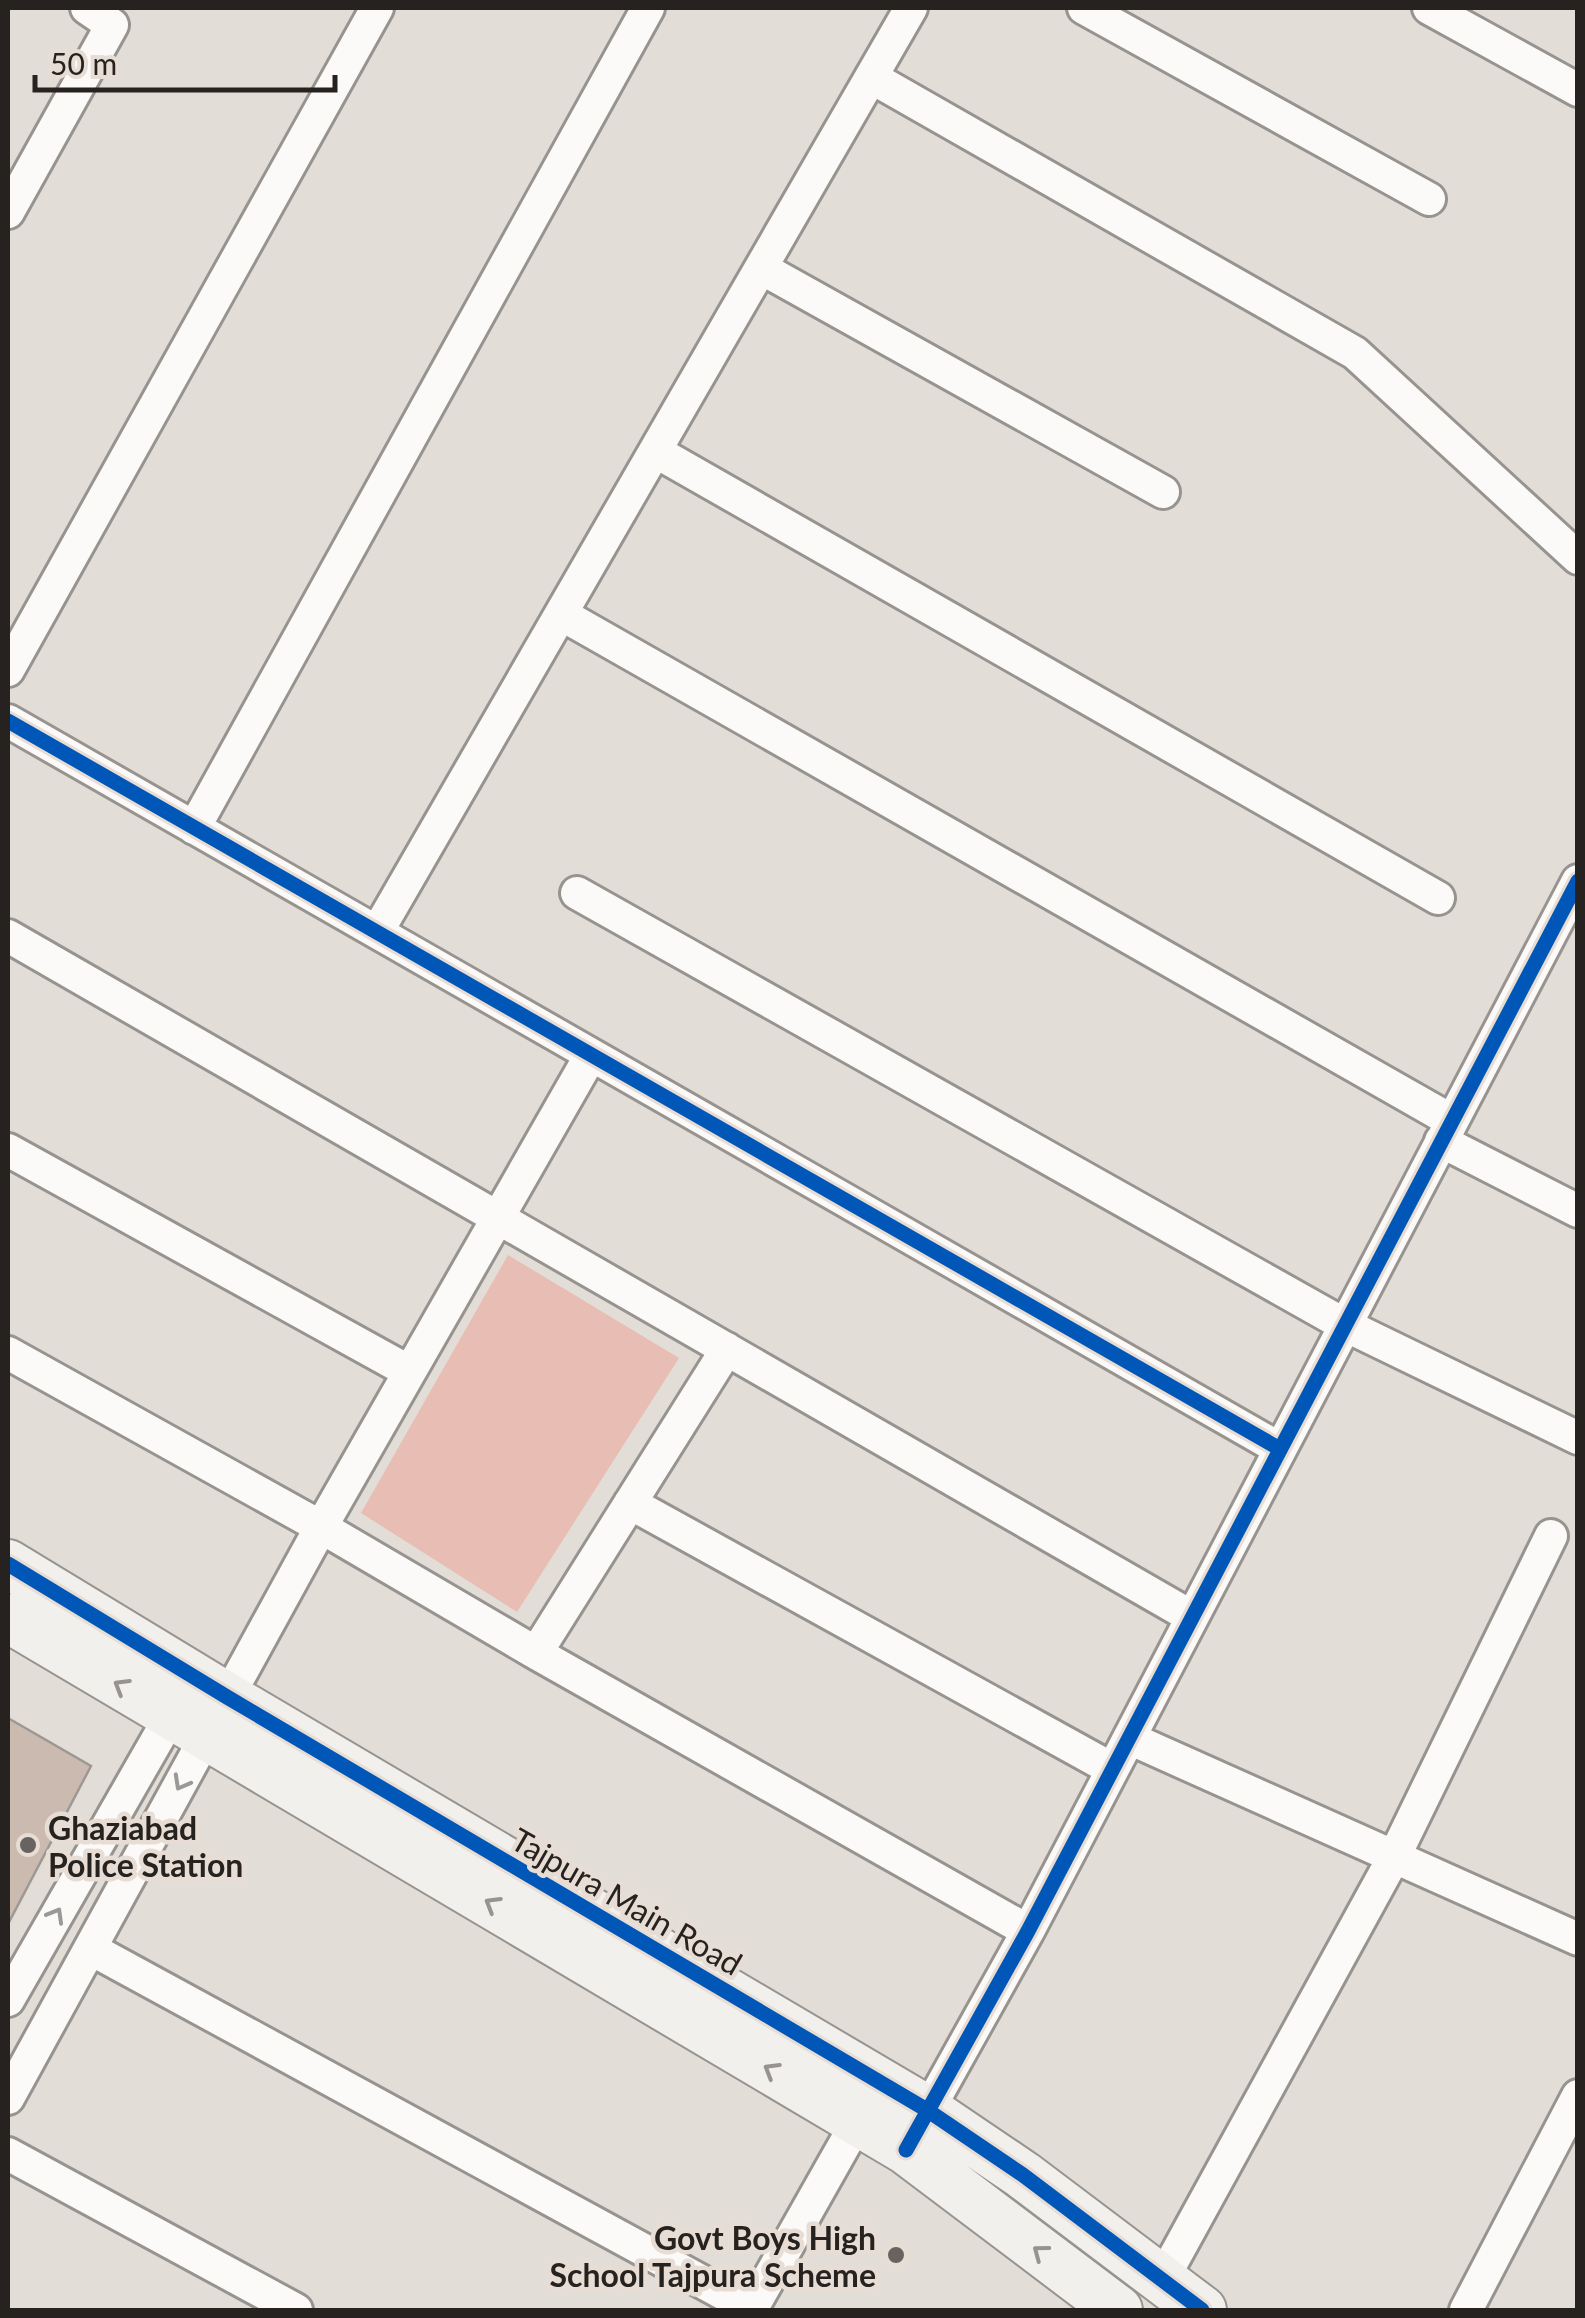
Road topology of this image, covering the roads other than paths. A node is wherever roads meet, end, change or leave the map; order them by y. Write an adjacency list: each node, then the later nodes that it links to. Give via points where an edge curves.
1 (87, 8): 10 (street, via 112,25)
2 (378, 8): 16 (street)
3 (648, 8): 18 (street)
4 (911, 8): 7 (street)
5 (1084, 8): 9 (street)
6 (1429, 8): 8 (street)
7 (871, 77): 11 (street); 14 (street, via 1355,354)
8 (1578, 90)
9 (1429, 199)
10 (8, 212)
11 (761, 268): 12 (street); 13 (street)
12 (655, 451): 15 (street); 21 (street)
13 (1163, 492)
14 (1578, 558)
15 (561, 614): 22 (street); 25 (street)
16 (8, 670)
17 (8, 721): 18 (street)
18 (194, 828): 22 (street)
19 (1578, 881): 25 (street)
20 (577, 893): 29 (street)
21 (1438, 898)
22 (377, 932): 24 (street)
23 (8, 936): 28 (street)
24 (591, 1055): 28 (street); 34 (street)
25 (1447, 1131): 27 (street); 29 (street)
26 (8, 1150): 32 (street)
27 (1578, 1210)
28 (498, 1215): 30 (street); 32 (street)
29 (1344, 1326): 33 (street); 34 (street)
30 (726, 1349): 35 (street); 39 (street)
31 (8, 1353): 36 (street)
32 (408, 1371): 36 (street)
33 (1578, 1438)
34 (1280, 1449): 39 (street)
35 (630, 1502): 41 (street); 44 (street)
36 (321, 1527): 41 (street); 42 (street)
37 (1551, 1536): 45 (street)
38 (8, 1564): 42 (street, Tajpura Main Road)
39 (1192, 1616): 43 (street)
40 (8, 1618): 42 (street, Tajpura Main Road, one-way to 40)
41 (536, 1654): 46 (street)
42 (200, 1706): 48 (street, one-way to 48); 49 (street, one-way to 42); 52 (street, Tajpura Main Road)
43 (1129, 1738): 44 (street); 45 (street)
44 (1112, 1769): 46 (street)
45 (1394, 1856): 47 (street); 55 (street)
46 (1028, 1931): 53 (street)
47 (1578, 1939)
48 (90, 1949): 51 (street); 57 (street)
49 (8, 2000)
50 (1578, 2096): 60 (street)
51 (8, 2098)
52 (868, 2101): 53 (street, Tajpura Main Road); 57 (street)
53 (916, 2130): 55 (street, Tajpura Main Road, via 1023,2175); 58 (street, Tajpura Main Road, one-way to 53)
54 (8, 2154): 56 (street)
55 (1162, 2280): 59 (street, Tajpura Main Road)
56 (296, 2310)
57 (752, 2310)
58 (1118, 2310)
59 (1202, 2310)
60 (1466, 2310)

